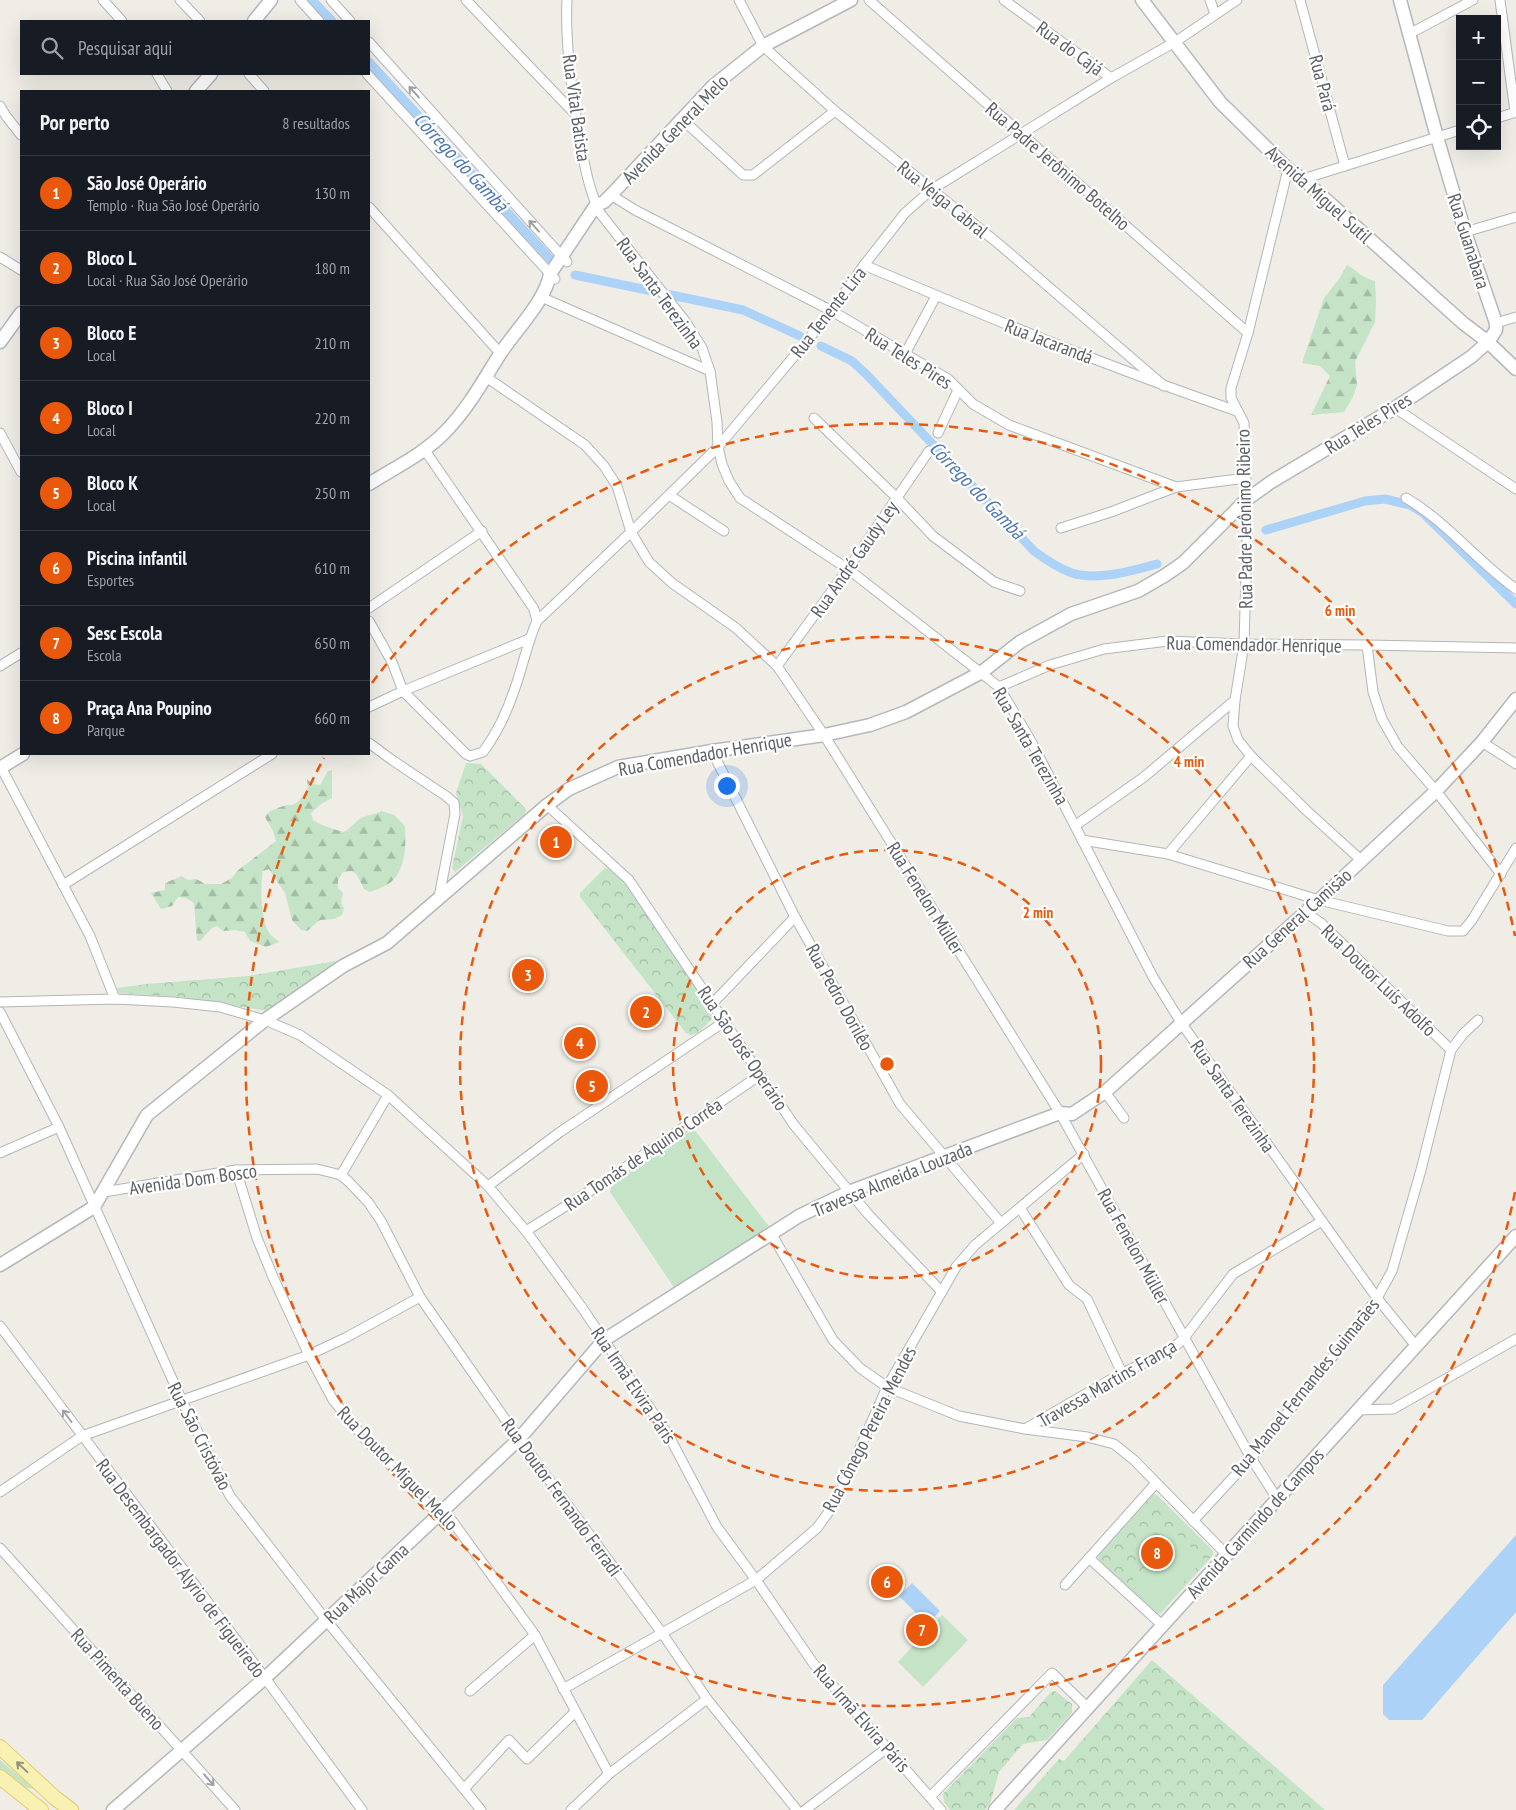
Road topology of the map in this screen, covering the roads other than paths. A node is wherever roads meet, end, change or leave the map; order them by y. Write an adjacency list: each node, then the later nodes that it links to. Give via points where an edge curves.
1 (104, 0): 20 (street)
2 (180, 0): 21 (street)
3 (271, 0): 22 (street)
4 (300, 0): 23 (street)
5 (331, 0): 24 (street)
6 (466, 0): 40 (street)
7 (567, 0): 40 (street, Rua Vital Batista, via 568,58)
8 (739, 0): 28 (street, Rua Veiga Cabral)
9 (851, 0): 28 (street, Avenida General Melo)
10 (869, 0): 45 (street, Rua Padre Jerônimo Botelho)
11 (1004, 0): 33 (street, Rua do Cajá)
12 (1142, 0): 26 (street, Avenida Miguel Sutil)
13 (1210, 0): 19 (street)
14 (1237, 0): 19 (street, Rua Tenente Lira)
15 (1300, 0): 47 (street, Rua Pará)
16 (1400, 0): 25 (street, Rua Guanabara)
17 (1474, 0): 25 (street)
18 (1500, 0): 39 (street)
19 (1215, 14): 26 (street, Rua Tenente Lira)
20 (121, 20)
21 (199, 20)
22 (255, 20)
23 (318, 20)
24 (349, 20)
25 (1409, 34): 46 (street, Rua Guanabara)
26 (1175, 42): 33 (street, Rua Tenente Lira); 48 (street, Avenida Miguel Sutil, via 1220,102)
27 (370, 43): 56 (street, one-way to 27)
28 (763, 46): 38 (street, Rua Veiga Cabral); 42 (street, Avenida General Melo, via 713,86)
29 (158, 75): 34 (street)
30 (210, 75): 35 (street)
31 (250, 75): 36 (street)
32 (368, 75): 59 (street)
33 (1111, 78): 45 (street, Rua Tenente Lira)
34 (166, 90)
35 (197, 90)
36 (263, 90)
37 (0, 106): 44 (street)
38 (835, 111): 42 (street, via 753,175 743,175); 50 (street, Rua Veiga Cabral)
39 (1515, 112): 41 (street)
40 (576, 114): 51 (street, Rua Vital Batista, via 586,176)
41 (1501, 117)
42 (683, 120): 51 (street, Avenida General Melo)
43 (1456, 131): 46 (street)
44 (20, 133)
45 (1021, 134): 50 (street, Rua Tenente Lira); 66 (street, Rua Padre Jerônimo Botelho)
46 (1437, 137): 47 (street); 54 (street, Rua Guanabara)
47 (1345, 166): 49 (street)
48 (1288, 169): 49 (street, Avenida Miguel Sutil); 66 (street, Rua Padre Jerônimo Ribeiro)
49 (1303, 179): 68 (street, Avenida Miguel Sutil, via 1463,324)
50 (931, 190): 57 (street, Rua Tenente Lira, via 905,214); 75 (street, Rua Veiga Cabral)
51 (603, 204): 56 (street, Avenida General Melo); 62 (street, Rua Teles Pires, via 635,210); 73 (street, Rua Santa Terezinha, via 614,229 685,321 702,348)
52 (370, 208): 69 (street)
53 (1516, 217): 54 (street)
54 (1465, 232): 65 (street, Rua Guanabara)
55 (0, 257): 58 (street)
56 (564, 259): 59 (street, Avenida General Melo)
57 (864, 265): 60 (street, Rua Jacarandá); 62 (street, Rua Tenente Lira)
58 (20, 269)
59 (551, 279): 61 (street, Avenida General Melo)
60 (936, 296): 70 (street); 75 (street, Rua Jacarandá)
61 (540, 297): 69 (street, Avenida General Melo); 73 (street)
62 (832, 311): 70 (street, Rua Teles Pires); 82 (street, Rua Tenente Lira)
63 (20, 314): 67 (street)
64 (1516, 317): 65 (street)
65 (1496, 327): 68 (street); 71 (street, Rua Guanabara)
66 (1248, 333): 78 (street, Rua Padre Jerônimo Ribeiro, via 1230,388)
67 (0, 342)
68 (1488, 342): 71 (street, Avenida Miguel Sutil); 77 (street, Rua Teles Pires)
69 (500, 353): 74 (street, Avenida General Melo)
70 (905, 354): 76 (street, Rua Teles Pires, via 948,379)
71 (1505, 359): 72 (street, Avenida Miguel Sutil)
72 (1516, 370)
73 (710, 371): 82 (street, Rua Santa Terezinha)
74 (486, 377): 83 (street, Avenida General Melo, via 444,434); 97 (street, Rua Fenelon Müller, via 585,445 617,486)
75 (1164, 386): 78 (street, Rua Jacarandá)
76 (958, 390): 81 (street); 88 (street, Rua Teles Pires, via 973,404 1009,425)
77 (1395, 408): 89 (street); 93 (street, Rua Teles Pires)
78 (1237, 411): 86 (street, Rua Padre Jerônimo Ribeiro, via 1244,423)
79 (814, 418): 91 (street)
80 (0, 433): 85 (street)
81 (938, 433)
82 (718, 447): 90 (street, Rua Tenente Lira); 98 (street, Rua Santa Terezinha, via 729,481 740,498)
83 (424, 449): 87 (street, Avenida General Melo); 96 (street)
84 (929, 451): 91 (street, Rua André Gaudy Ley)
85 (20, 470)
86 (1246, 478): 88 (street, Rua Teles Pires); 93 (street, Rua Padre Jerônimo Ribeiro)
87 (370, 483)
88 (1176, 487): 94 (street)
89 (1516, 489)
90 (669, 495): 95 (street); 97 (street, Rua Tenente Lira)
91 (897, 498): 98 (street, Rua André Gaudy Ley); 100 (street, via 933,536 994,582)
92 (1406, 498): 99 (street, via 1425,509)
93 (1246, 500): 105 (street, Rua Padre Jerônimo Ribeiro); 111 (street, Rua Comendador Henrique, via 1183,563 1164,576 1138,591 1071,614 1020,642)
94 (1061, 528)
95 (724, 530)
96 (482, 532): 101 (street); 102 (street, via 534,609)
97 (631, 532): 102 (street, Rua Tenente Lira); 110 (street, Rua Fenelon Müller, via 649,562 672,583 736,628)
98 (848, 569): 110 (street, Rua André Gaudy Ley); 111 (street, Rua Santa Terezinha)
99 (1516, 589)
100 (1020, 590)
101 (370, 607)
102 (537, 621): 104 (street, Rua Tenente Lira)
103 (370, 623): 113 (street)
104 (528, 639): 113 (street); 113 (street, Rua Tenente Lira, via 515,688 502,720 483,752 466,754)
105 (1244, 644): 106 (street, Rua Comendador Henrique); 112 (street, Rua Comendador Henrique, via 1168,641 1104,649 1050,665); 115 (street, Rua Padre Jerônimo Ribeiro)
106 (1367, 644): 107 (street, Rua Comendador Henrique); 126 (street, via 1372,692 1382,719 1398,747)
107 (1516, 648)
108 (20, 654): 109 (street)
109 (0, 666)
110 (777, 666): 117 (street, Rua Fenelon Müller)
111 (982, 672): 112 (street, Rua Santa Terezinha); 117 (street, Rua Comendador Henrique, via 906,712 870,725)
112 (999, 687): 128 (street, Rua Santa Terezinha)
113 (403, 690): 116 (street)
114 (1516, 699): 118 (street, Rua General Camisão)
115 (1235, 700): 123 (street, Rua Padre Jerônimo Ribeiro, via 1233,726 1238,740); 128 (street, via 1144,777)
116 (370, 706)
117 (824, 734): 120 (street, Rua Comendador Henrique); 151 (street, Rua Fenelon Müller)
118 (1482, 742): 124 (street); 126 (street, Rua General Camisão)
119 (370, 744): 135 (street, via 454,803 455,814)
120 (712, 751): 127 (street, Rua Comendador Henrique, via 618,767 569,789); 138 (street, Rua Pedro Dorilêo)
121 (21, 755): 125 (street)
122 (270, 755): 134 (street)
123 (1251, 756): 131 (street); 132 (street, Rua Padre Jerônimo Ribeiro)
124 (1516, 764)
125 (1, 768): 134 (street)
126 (1436, 791): 132 (street, Rua General Camisão); 133 (street)
127 (547, 805): 135 (street, Rua Comendador Henrique); 141 (street, Rua São José Operário, via 629,880)
128 (1076, 825): 129 (street, Rua Santa Terezinha)
129 (1082, 840): 131 (street); 146 (street, Rua Santa Terezinha, via 1153,977)
130 (1516, 848): 133 (street)
131 (1168, 854): 136 (street)
132 (1361, 860): 136 (street, Rua General Camisão)
133 (1501, 874): 136 (street, via 1463,931 1448,932)
134 (63, 885): 139 (street, via 90,936)
135 (438, 897): 143 (street, Rua Comendador Henrique, via 387,943 342,966)
136 (1319, 900): 137 (street, Rua General Camisão)
137 (1305, 912): 146 (street, Rua General Camisão); 147 (street, Rua Doutor Luís Adolfo, via 1321,923)
138 (795, 917): 141 (street); 156 (street, Rua Pedro Dorilêo, via 900,1104)
139 (115, 999): 140 (street); 143 (street, via 220,1007)
140 (0, 1002)
141 (713, 1003): 145 (street, Rua São José Operário)
142 (0, 1012): 153 (street, Rua São Cristóvão)
143 (265, 1020): 150 (street, Rua Irmã Elvira Páris, via 300,1035); 161 (street, Avenida Dom Bosco, via 147,1114)
144 (1478, 1020): 147 (street, Rua Manoel Fernandes Guimarães)
145 (724, 1022): 148 (street, Rua São José Operário); 159 (street, via 560,1132)
146 (1182, 1024): 149 (street, Rua General Camisão); 164 (street, Rua Santa Terezinha)
147 (1451, 1050): 172 (street, Rua Manoel Fernandes Guimarães, via 1392,1271)
148 (760, 1075): 160 (street, Rua São José Operário, via 794,1125); 166 (street, Rua Tomás de Aquino Corrêa)
149 (1105, 1092): 151 (street, Rua General Camisão, via 1072,1114); 152 (street)
150 (388, 1095): 158 (street); 159 (street, Rua Irmã Elvira Páris)
151 (1060, 1113): 155 (street, Rua Fenelon Müller); 156 (street, Travessa Almeida Louzada)
152 (1124, 1118)
153 (59, 1127): 154 (street); 162 (street, Rua São Cristóvão)
154 (0, 1153)
155 (1084, 1154): 163 (street, Rua Cônego Pereira Mendes); 174 (street, Rua Fenelon Müller)
156 (945, 1157): 160 (street, Travessa Almeida Louzada); 165 (street, Rua Pedro Dorilêo)
157 (236, 1170): 158 (street, Avenida Dom Bosco, via 317,1169); 161 (street, Avenida Dom Bosco); 178 (street, Rua Doutor Miguel Mello, via 257,1238)
158 (341, 1175): 171 (street, Rua Doutor Fernando Ferradi, via 355,1187 381,1221)
159 (488, 1186): 166 (street, Rua Irmã Elvira Páris)
160 (851, 1191): 167 (street, Travessa Almeida Louzada); 170 (street, Rua São José Operário, via 868,1214)
161 (104, 1192): 162 (street, Avenida Dom Bosco)
162 (94, 1207): 169 (street, Avenida Dom Bosco); 181 (street, Rua São Cristóvão)
163 (1020, 1208): 165 (street, Rua Cônego Pereira Mendes); 179 (street, via 1069,1285 1087,1299)
164 (1322, 1221): 172 (street, Rua Santa Terezinha); 174 (street, Travessa Martins França, via 1233,1274)
165 (1000, 1222): 170 (street, Rua Cônego Pereira Mendes, via 975,1244 956,1267)
166 (526, 1232): 176 (street, Rua Irmã Elvira Páris)
167 (771, 1233): 176 (street, Travessa Almeida Louzada); 180 (street, via 833,1340 860,1368)
168 (1516, 1236): 177 (street, Avenida Carmindo de Campos)
169 (0, 1265)
170 (942, 1292): 180 (street, Rua Cônego Pereira Mendes)
171 (420, 1296): 178 (street); 185 (street, Rua Doutor Fernando Ferradi)
172 (1377, 1298): 177 (street, Rua Santa Terezinha); 186 (street, Rua Manoel Fernandes Guimarães)
173 (0, 1326): 184 (street, Rua Desembargador Alyrio de Figueiredo, one-way to 173)
174 (1184, 1338): 179 (street, Travessa Martins França, via 1169,1352); 186 (street, Rua Fenelon Müller)
175 (1516, 1338): 182 (street, via 1393,1409)
176 (604, 1340): 185 (street, Rua Major Gama); 195 (street, Rua Irmã Elvira Páris, via 670,1438 717,1527)
177 (1416, 1346): 182 (street, Avenida Carmindo de Campos)
178 (309, 1355): 181 (street); 190 (street, Rua Doutor Miguel Mello, via 333,1400 365,1439 432,1508)
179 (1122, 1373): 183 (street, Travessa Martins França)
180 (887, 1387): 183 (street, via 959,1416); 195 (street, Rua Cônego Pereira Mendes, via 836,1502 817,1528)
181 (182, 1401): 184 (street); 197 (street, Rua São Cristóvão, via 230,1496)
182 (1357, 1410): 189 (street, Avenida Carmindo de Campos)
183 (1025, 1429): 187 (street, via 1114,1444)
184 (82, 1436): 188 (street); 201 (street, Rua Desembargador Alyrio de Figueiredo)
185 (519, 1439): 190 (street, Rua Major Gama); 199 (street, Rua Doutor Fernando Ferradi)
186 (1251, 1458): 189 (street, Rua Fenelon Müller); 191 (street, Rua Manoel Fernandes Guimarães)
187 (1156, 1483): 191 (street); 194 (street)
188 (0, 1492)
189 (1278, 1500): 193 (street, Avenida Carmindo de Campos)
190 (442, 1512): 197 (street, Rua Major Gama); 200 (street, Rua Doutor Miguel Mello, via 450,1518)
191 (1193, 1521): 193 (street)
192 (0, 1548): 209 (street, Rua Pimenta Bueno)
193 (1226, 1555): 198 (street, Avenida Carmindo de Campos)
194 (1089, 1558): 196 (street); 198 (street)
195 (756, 1580): 199 (street, Rua Cônego Pereira Mendes); 208 (street, Rua Irmã Elvira Páris, via 812,1663)
196 (1065, 1586)
197 (326, 1620): 201 (street, Rua Major Gama); 212 (street, Rua São Cristóvão)
198 (1162, 1625): 205 (street, Avenida Carmindo de Campos)
199 (662, 1633): 202 (street, Rua Cônego Pereira Mendes); 204 (street, Rua Doutor Fernando Ferradi)
200 (535, 1635): 202 (street, Rua Doutor Miguel Mello); 203 (street)
201 (265, 1678): 209 (street, Rua Major Gama); 220 (street, Rua Desembargador Alyrio de Figueiredo)
202 (563, 1689): 206 (street, Rua Doutor Miguel Mello)
203 (470, 1691)
204 (707, 1699): 210 (street); 223 (street, Rua Doutor Fernando Ferradi)
205 (1088, 1708): 214 (street, via 1052,1672); 226 (street, Avenida Carmindo de Campos)
206 (575, 1712): 210 (street, Rua Doutor Miguel Mello); 212 (street, via 527,1759 509,1740)
207 (0, 1747): 215 (main road, one-way to 207)
208 (887, 1748): 214 (street, Rua Irmã Elvira Páris); 224 (street)
209 (182, 1750): 218 (street, Rua Major Gama); 219 (street, Rua Pimenta Bueno, one-way to 219)
210 (609, 1774): 222 (street)
211 (0, 1777): 213 (main road)
212 (464, 1789): 221 (street, Rua São Cristóvão)
213 (18, 1791): 215 (main road); 216 (main road)
214 (931, 1796): 225 (street, Rua Irmã Elvira Páris)
215 (55, 1798): 217 (main road)
216 (41, 1810)
217 (71, 1810)
218 (113, 1810)
219 (235, 1810)
220 (362, 1810)
221 (481, 1810)
222 (571, 1810)
223 (797, 1810)
224 (805, 1810)
225 (941, 1810)
226 (995, 1810)

